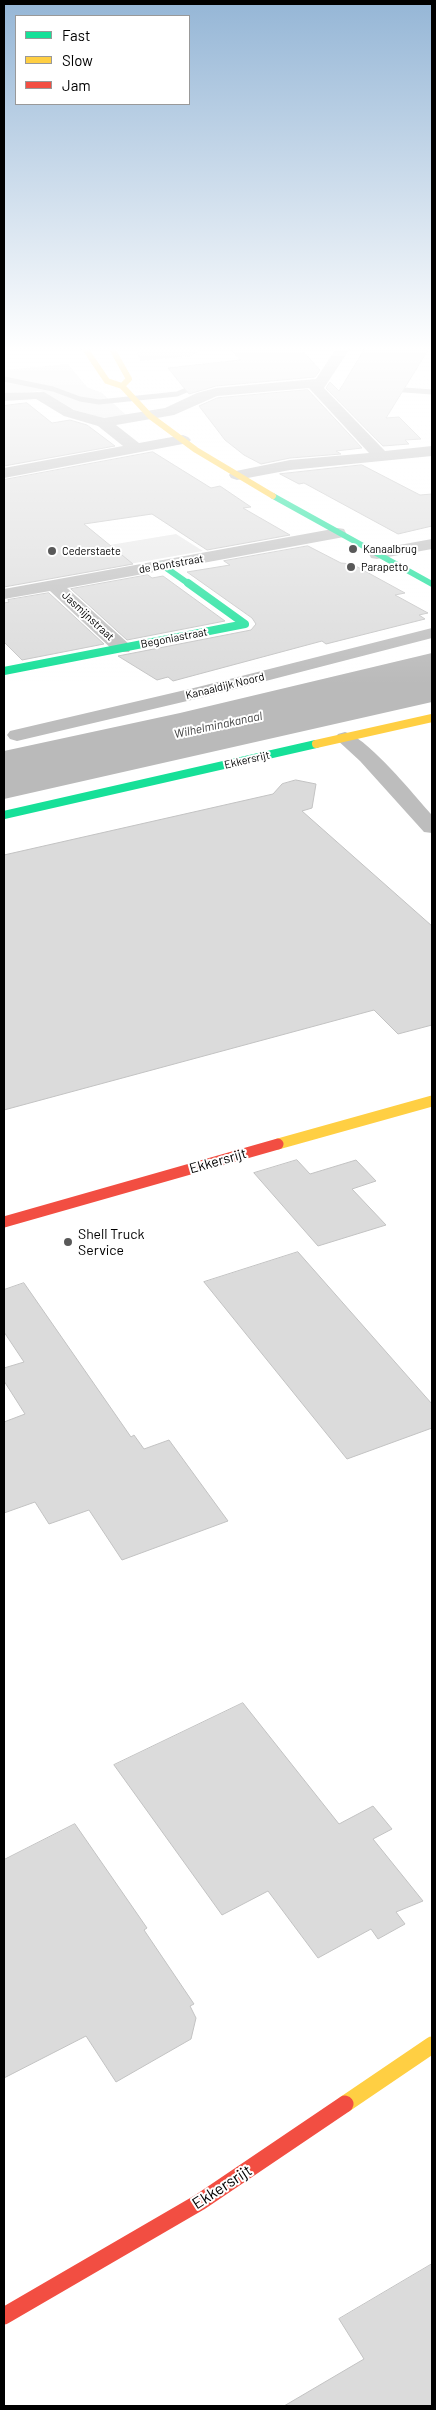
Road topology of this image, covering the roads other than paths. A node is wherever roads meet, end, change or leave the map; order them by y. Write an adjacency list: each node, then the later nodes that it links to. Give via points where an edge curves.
1 (75, 459): 4 (street)
2 (213, 459): 5 (street)
3 (346, 459): 5 (street)
4 (4, 473)
5 (237, 475): 6 (street)
6 (338, 533): 8 (street); 9 (street, de Bontstraat)
7 (432, 544): 8 (street)
8 (377, 554): 10 (street)
9 (162, 565): 11 (street, de Bontstraat); 14 (street, Begoniastraat, via 245,624)
10 (432, 584)
11 (54, 585): 12 (street, de Bontstraat); 14 (street, Jasmijnstraat)
12 (4, 594)
13 (432, 633): 17 (street, Kanaaldijk Noord)
14 (122, 648): 15 (street, Begoniastraat)
15 (4, 671)
16 (432, 718): 18 (street, Ekkersrijt)
17 (17, 735)
18 (345, 738): 19 (street, Ekkersrijt); 20 (street)
19 (4, 816)
20 (432, 827)
21 (432, 1101): 22 (street, Ekkersrijt)
22 (4, 1222)
23 (432, 2045): 24 (street, Ekkersrijt, via 200,2202)
24 (4, 2316)

